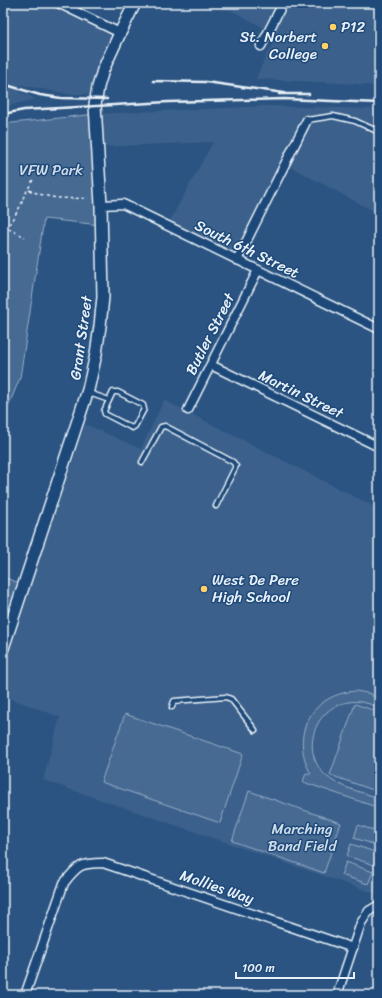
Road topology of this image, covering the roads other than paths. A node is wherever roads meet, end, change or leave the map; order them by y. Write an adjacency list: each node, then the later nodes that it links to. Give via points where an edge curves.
1 (58, 3): 4 (street)
2 (135, 3): 4 (street, Grant Street)
3 (283, 3): 5 (street)
4 (120, 34): 8 (street, Grant Street, via 103,70 95,105)
5 (261, 46)
6 (307, 120): 7 (lane, via 333,116 355,121); 9 (street)
7 (379, 132)
8 (101, 205): 9 (street, South 6th Street, via 123,204); 13 (street, Grant Street, via 102,304 96,354)
9 (238, 260): 10 (street, South 6th Street)
10 (258, 270): 11 (street, South 6th Street); 12 (street, Butler Street)
11 (379, 329)
12 (210, 365): 15 (street, Butler Street); 16 (street, Martin Street)
13 (87, 393): 14 (lane); 19 (street, Grant Street)
14 (109, 400): 14 (lane, via 105,414 132,428 135,426 144,409 143,405 118,392 113,392)
15 (188, 410)
16 (379, 448)
17 (142, 462): 18 (lane, via 161,427 165,426 233,462 236,466)
18 (216, 506)
19 (3, 648)
20 (172, 707): 21 (lane, via 174,701 231,698)
21 (255, 730)
22 (379, 906): 23 (street, via 369,911 361,923)
23 (353, 948): 24 (street, Mollies Way, via 104,863 86,863 73,871 64,882); 25 (street)
24 (26, 995)
25 (337, 995)

